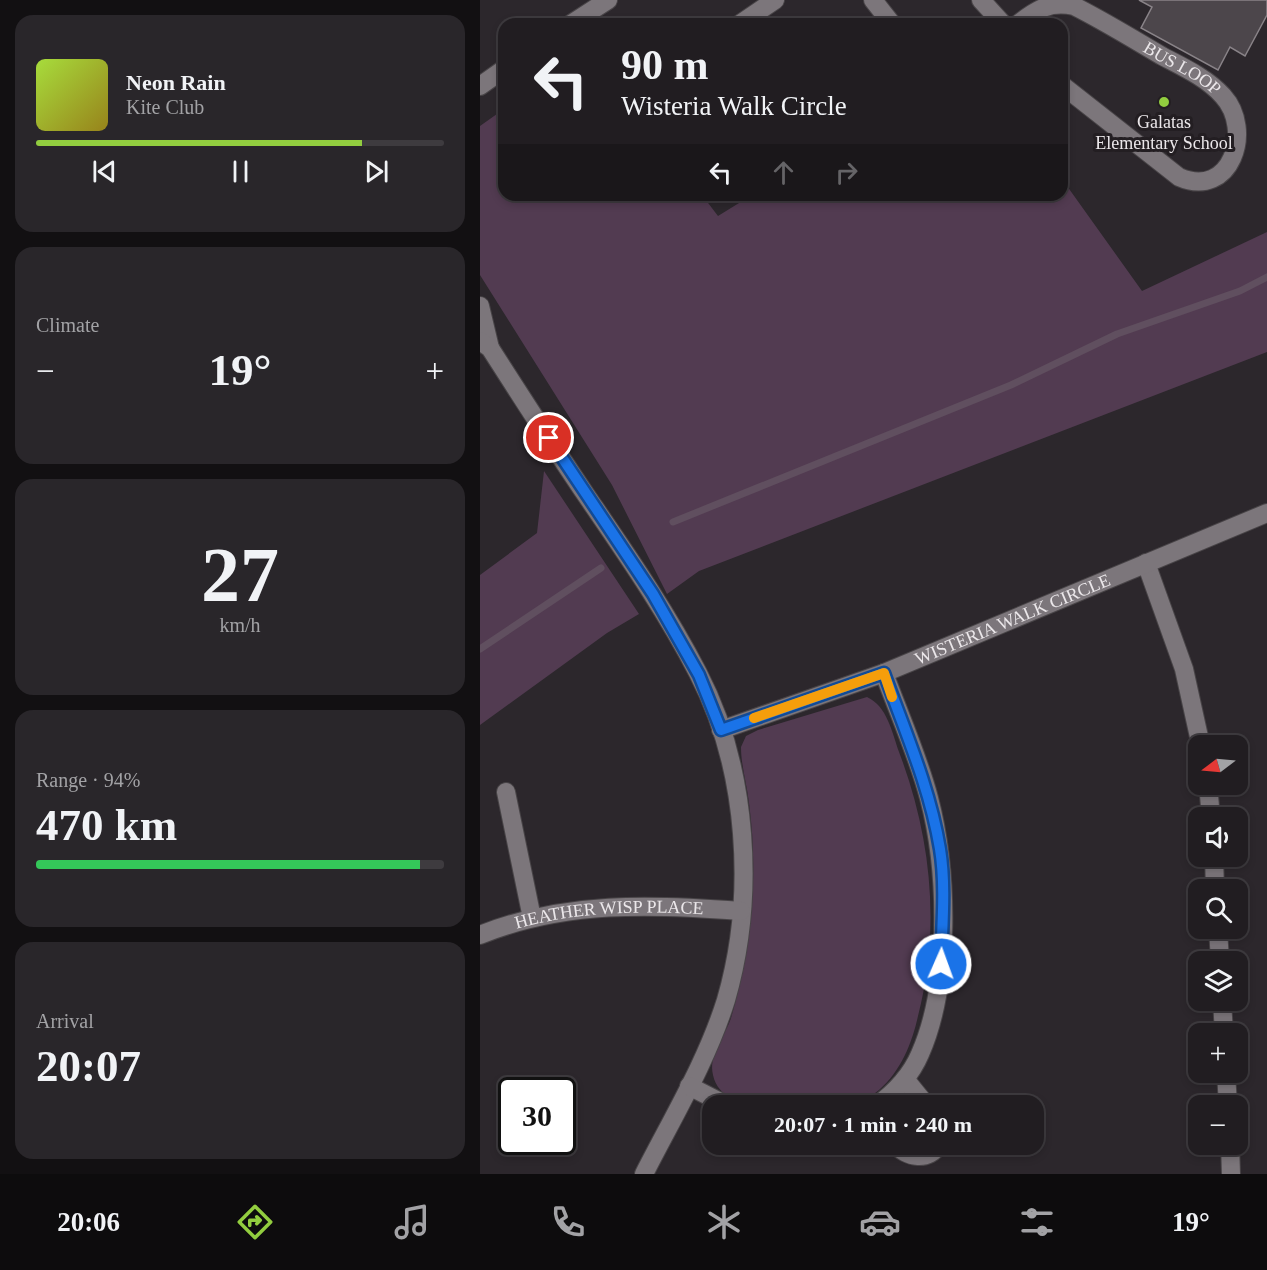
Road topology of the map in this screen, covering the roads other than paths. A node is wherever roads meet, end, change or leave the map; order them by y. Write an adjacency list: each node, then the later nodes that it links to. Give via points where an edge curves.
1 (608, 0): 6 (street)
2 (775, 0): 5 (street)
3 (873, 0): 7 (street)
4 (981, 0): 8 (street)
5 (745, 13)
6 (580, 18)
7 (887, 18)
8 (998, 18)
9 (1027, 18): 12 (street, BUS LOOP, via 1047,5 1074,6 1207,82 1223,95 1237,119 1236,146 1229,164 1216,178 1204,182 1179,177)
10 (498, 73): 11 (street)
11 (480, 86)
12 (1068, 90)
13 (480, 306): 14 (street)
14 (485, 345): 18 (street, via 653,594 699,675)
15 (1267, 513): 16 (street, WISTERIA WALK CIRCLE)
16 (1146, 563): 17 (street, WISTERIA WALK CIRCLE); 19 (street, via 1184,669)
17 (884, 673): 18 (street, WISTERIA WALK CIRCLE); 24 (street, via 928,796 940,850 944,903 941,964 930,1023 920,1055)
18 (721, 730): 21 (street, via 739,809 743,859)
19 (1199, 735)
20 (506, 792): 22 (street)
21 (741, 911): 22 (street, HEATHER WISP PLACE, via 611,906); 25 (street, via 726,1000)
22 (532, 918): 23 (street, HEATHER WISP PLACE)
23 (480, 935)
24 (905, 1079): 27 (street); 28 (street)
25 (689, 1086): 26 (street); 32 (street)
26 (707, 1095)
27 (888, 1095)
28 (918, 1095)
29 (909, 1155): 30 (street)
30 (928, 1155)
31 (1231, 1155): 33 (street)
32 (644, 1174)
33 (1232, 1174)

